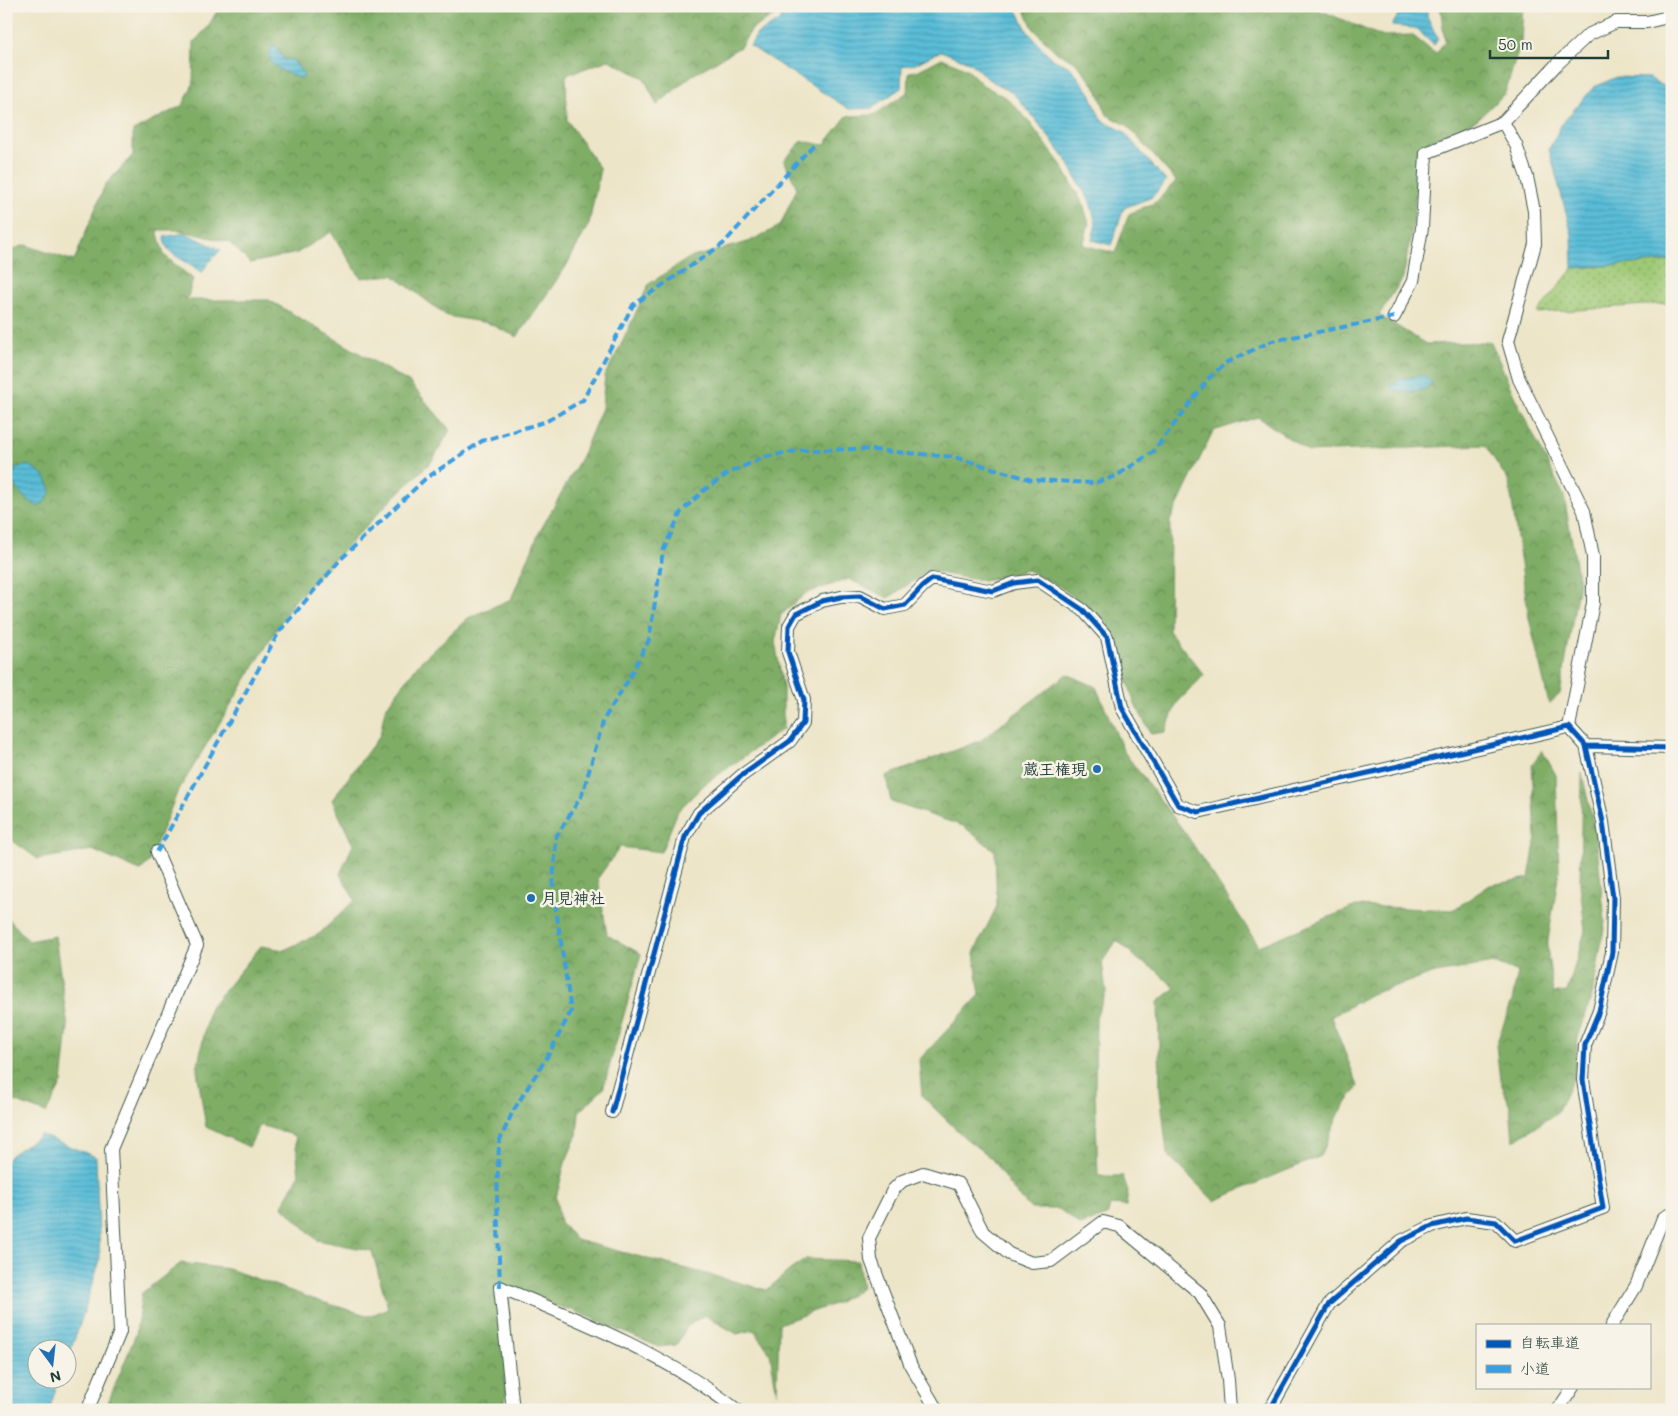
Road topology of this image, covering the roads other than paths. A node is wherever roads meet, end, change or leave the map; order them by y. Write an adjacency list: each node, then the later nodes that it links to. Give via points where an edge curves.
1 (1672, 16): 2 (street, via 1647,22 1616,22 1588,35)
2 (1503, 122): 3 (street, via 1426,153 1422,228 1413,281); 4 (street, via 1516,145 1527,177 1534,211 1535,244 1508,341 1519,379 1584,510 1593,556 1593,602)
3 (1394, 317)
4 (1569, 728): 5 (street); 8 (street, via 1198,812 1178,805 1122,708 1108,636 1083,610 1038,580 1014,583 993,591 932,579 905,605 885,609 860,596 822,601 796,614 789,626 788,652 804,700 803,723 790,741 741,776 699,813 685,837)
5 (1586, 746): 6 (street); 17 (street, via 1613,898 1612,952 1599,1011 1585,1045 1583,1080 1602,1208 1515,1241 1496,1222 1466,1218 1432,1226 1401,1241 1329,1304)
6 (1672, 748)
7 (157, 852): 12 (street, via 197,945 111,1148 120,1332)
8 (612, 1112)
9 (1672, 1213): 10 (street, via 1663,1218 1636,1286)
10 (1613, 1324)
11 (1572, 1388): 18 (street)
12 (89, 1410)
13 (513, 1410): 14 (street, via 500,1287 645,1351)
14 (737, 1410)
15 (937, 1410): 16 (street, via 911,1366 871,1260 869,1238 893,1190 902,1181 923,1173 959,1184 983,1232 1009,1254 1032,1263 1051,1261 1103,1222 1119,1226 1200,1293 1220,1326)
16 (1230, 1410)
17 (1267, 1410)
18 (1558, 1410)

